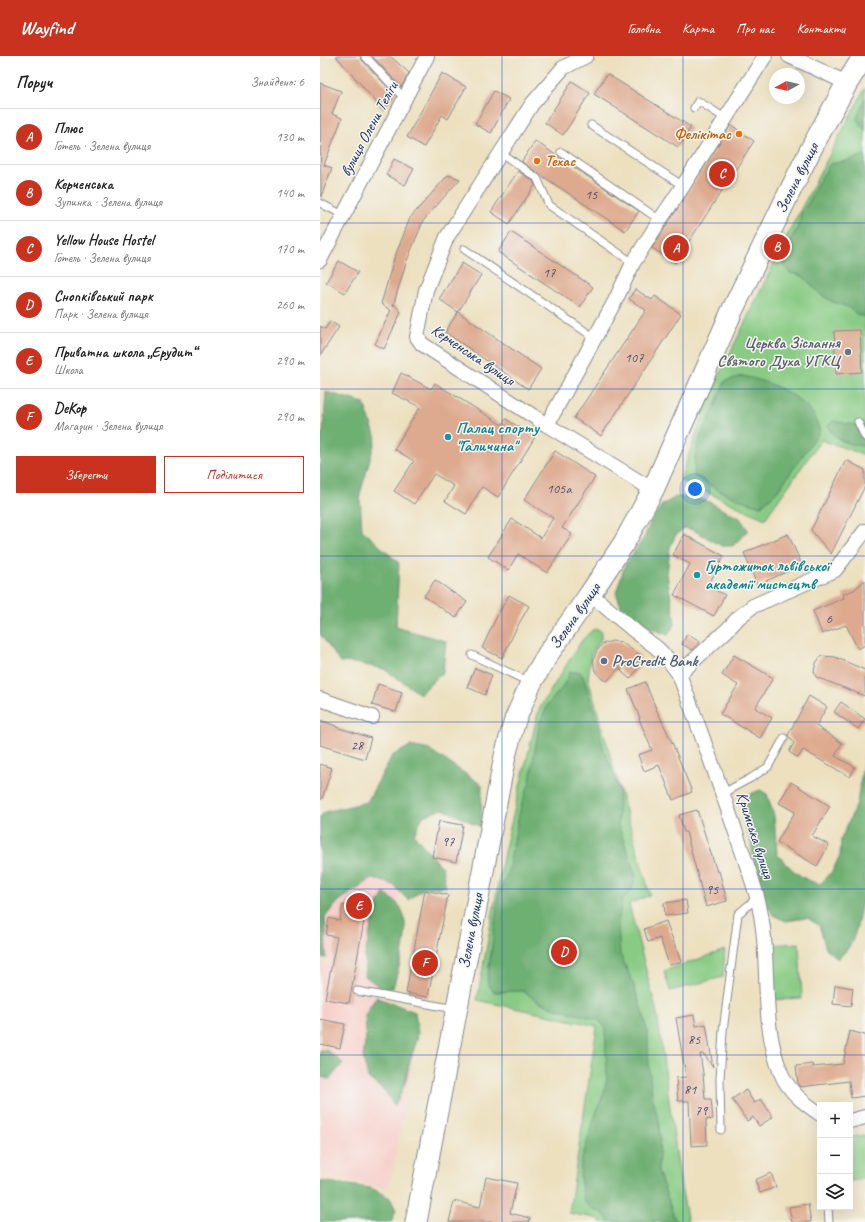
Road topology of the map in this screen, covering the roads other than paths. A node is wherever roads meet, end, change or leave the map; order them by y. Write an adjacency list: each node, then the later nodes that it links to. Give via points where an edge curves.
1 (365, 56): 8 (lane)
2 (427, 56): 8 (street, вулиця Олени Теліги)
3 (586, 56): 13 (street, Керченська вулиця, via 563,68 532,104)
4 (765, 56): 10 (street)
5 (789, 56): 7 (street)
6 (864, 56): 7 (main road, Зелена вулиця)
7 (847, 82): 25 (main road, Зелена вулиця, via 812,147 732,311)
8 (405, 99): 16 (street, вулиця Олени Теліги)
9 (694, 108): 10 (lane, via 698,101)
10 (725, 118): 14 (street)
11 (591, 125): 14 (lane)
12 (561, 152): 17 (lane)
13 (501, 153): 20 (lane, via 537,178 549,205); 23 (street, Керченська вулиця, via 447,237 426,290 417,337 422,344)
14 (683, 186): 17 (street)
15 (320, 203): 16 (lane)
16 (343, 215): 19 (street, вулиця Олени Теліги)
17 (660, 220): 20 (street)
18 (464, 249): 21 (lane)
19 (320, 260)
20 (633, 263): 21 (street)
21 (595, 338): 23 (street)
22 (858, 422): 24 (lane)
23 (547, 424): 25 (street, Керченська вулиця)
24 (865, 436)
25 (653, 490): 27 (main road, Зелена вулиця, via 624,543)
26 (865, 531): 29 (street, via 835,570 753,606)
27 (590, 594): 29 (street, Кримська вулиця, via 633,635 657,648); 30 (main road, Зелена вулиця)
28 (472, 655): 30 (lane)
29 (679, 674): 34 (street, Кримська вулиця)
30 (531, 683): 37 (main road, Зелена вулиця, via 515,720 505,756)
31 (320, 700): 32 (street)
32 (372, 717)
33 (784, 738): 34 (lane, via 768,767)
34 (723, 792): 35 (street, Кримська вулиця)
35 (758, 897): 38 (street, Кримська вулиця, via 764,934 768,1024 774,1052 788,1088); 41 (lane, via 738,914 723,1031 720,1078)
36 (357, 991): 37 (lane)
37 (456, 1010): 43 (main road, Зелена вулиця)
38 (817, 1112)
39 (865, 1117): 40 (street)
40 (853, 1120)
41 (721, 1130)
42 (828, 1210): 44 (lane)
43 (416, 1222)
44 (829, 1222)

